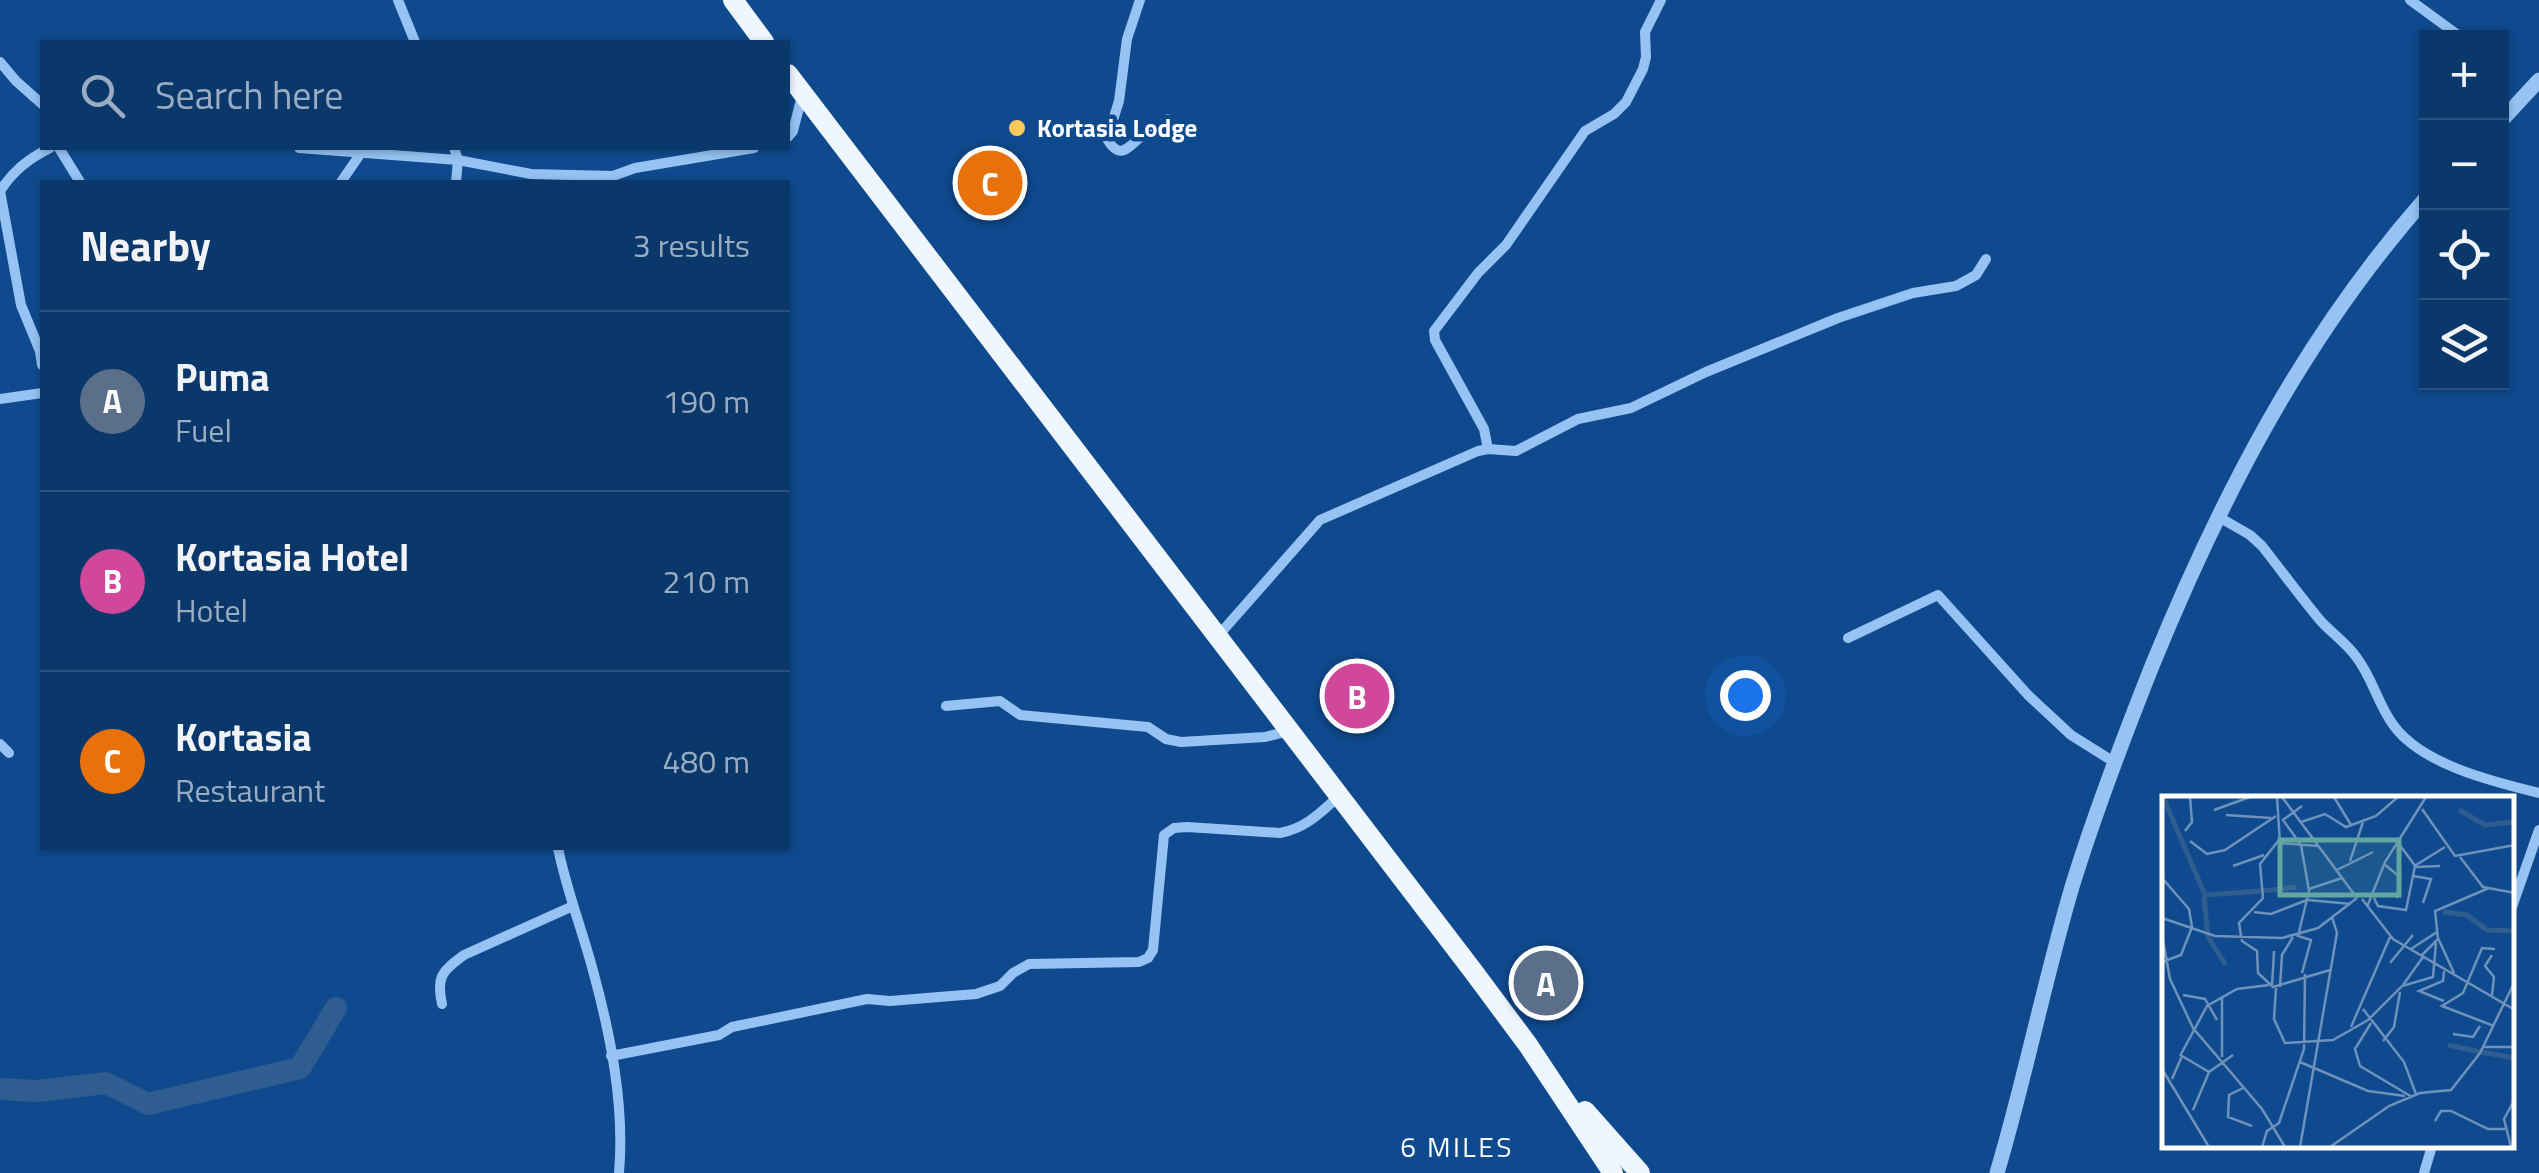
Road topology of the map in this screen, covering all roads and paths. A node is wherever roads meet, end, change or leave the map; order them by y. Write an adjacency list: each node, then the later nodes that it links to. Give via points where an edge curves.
1 (398, 0): 7 (street)
2 (733, 0): 8 (highway)
3 (1140, 0): 15 (street, via 1110,145 1128,149)
4 (1660, 0): 32 (street, via 1645,32 1643,69 1626,102 1585,131 1506,246 1434,331 1484,429)
5 (2410, 0): 6 (street)
6 (2451, 30)
7 (414, 40)
8 (763, 40)
9 (0, 62): 13 (street)
10 (790, 77): 12 (highway)
11 (2538, 84): 14 (street)
12 (802, 94): 16 (street); 34 (highway)
13 (40, 102)
14 (2509, 112)
15 (1168, 119)
16 (790, 134)
17 (46, 150): 26 (street, via 11,174)
18 (60, 150): 23 (street)
19 (324, 150): 21 (street)
20 (742, 150): 22 (street, via 613,176 532,174)
21 (361, 153): 22 (street); 24 (street)
22 (456, 154): 25 (street)
23 (79, 180)
24 (342, 180)
25 (456, 180)
26 (0, 191): 29 (street, via 21,305)
27 (2419, 206): 33 (street, via 2303,364)
28 (1986, 258): 32 (street, via 1976,275 1956,286 1838,318 1631,408 1578,419 1516,451)
29 (40, 351)
30 (40, 393): 31 (street)
31 (0, 400)
32 (1488, 450): 34 (street, via 1320,520)
33 (2217, 516): 38 (street); 39 (street, via 2262,546 2355,654 2402,736 2467,772)
34 (1218, 636): 37 (highway)
35 (1848, 638): 38 (street, via 1938,594 2028,695 2071,736)
36 (946, 706): 37 (street, via 1000,701 1020,714 1148,727 1182,742)
37 (1290, 731): 40 (highway)
38 (2114, 762): 52 (street, via 2066,906)
39 (2539, 793)
40 (1339, 796): 46 (highway); 47 (street, via 1296,830 1186,827 1164,835 1153,950 1139,962 1029,964 976,994 867,999)
41 (2539, 830): 43 (street)
42 (559, 850): 44 (street)
43 (2514, 901)
44 (573, 906): 45 (street, via 453,963 438,986); 47 (street)
45 (442, 1004)
46 (1528, 1045): 50 (highway); 51 (highway)
47 (611, 1056): 49 (street)
48 (2431, 1148): 53 (street)
49 (619, 1173)
50 (1613, 1173)
51 (1640, 1173)
52 (1997, 1173)
53 (2424, 1173)

